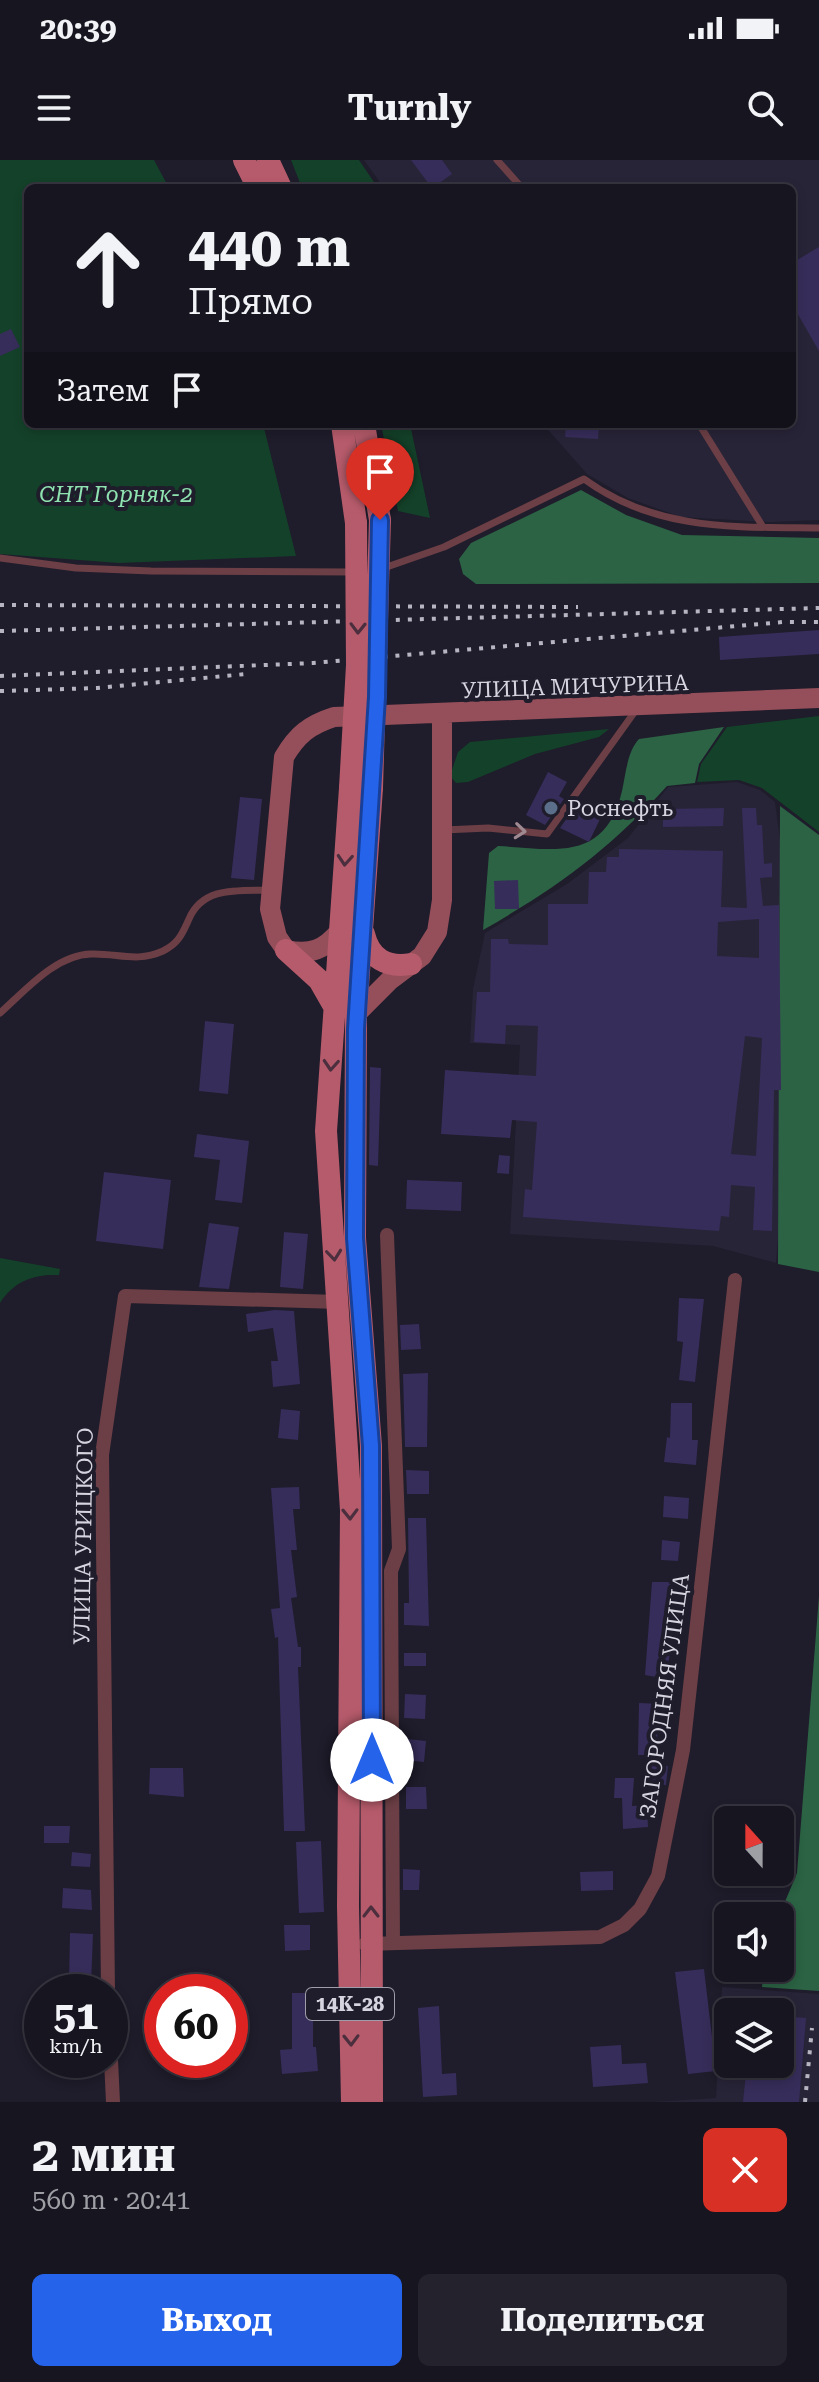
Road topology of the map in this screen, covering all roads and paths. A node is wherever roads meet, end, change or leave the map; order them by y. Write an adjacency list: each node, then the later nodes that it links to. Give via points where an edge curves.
1 (244, 160): 4 (main road)
2 (268, 160): 5 (main road)
3 (497, 160): 6 (lane)
4 (256, 184)
5 (279, 184)
6 (518, 184)
7 (343, 428): 16 (main road, 14К-28, one-way to 16, bridge, via 356,523)
8 (365, 428): 16 (main road, 14К-28, bridge, via 380,520)
9 (701, 428): 10 (lane)
10 (763, 527): 11 (lane); 12 (lane, via 665,520 584,479 444,547 376,570 151,571)
11 (819, 528)
12 (0, 558)
13 (819, 698): 14 (main road, УЛИЦА МИЧУРИНА)
14 (638, 708): 15 (main road, УЛИЦА МИЧУРИНА); 17 (lane, one-way to 14, via 547,834)
15 (442, 715): 17 (main road); 18 (main road, УЛИЦА МИЧУРИНА, via 334,717 296,737 284,757)
16 (361, 788): 19 (main road, 14К-28); 20 (main road, 14К-28, one-way to 20)
17 (442, 830): 22 (main road, via 437,932)
18 (272, 890): 21 (main road, via 271,924); 24 (lane, via 211,895 195,907 173,946 146,958 89,953 66,958)
19 (363, 929): 22 (main road, via 367,948 380,961); 23 (main road, 14К-28)
20 (340, 931): 21 (main road, via 315,952); 23 (main road, 14К-28)
21 (286, 950): 23 (main road)
22 (411, 964): 23 (main road)
23 (346, 1011): 27 (main road, 14К-28, one-way to 27, via 327,1177); 28 (main road, 14К-28, one-way to 23, via 371,1446 355,1238)
24 (0, 1013)
25 (387, 1235): 28 (street, via 399,1549 391,1571)
26 (735, 1280): 28 (street, ЗАГОРОДНЯЯ УЛИЦА, via 683,1750 658,1876 640,1909 600,1937)
27 (339, 1302): 28 (main road, 14К-28, one-way to 28); 29 (street, УЛИЦА УРИЦКОГО, via 125,1296 102,1455)
28 (371, 1944): 32 (main road, 14К-28, one-way to 32); 33 (main road, 14К-28)
29 (108, 1974)
30 (112, 2078): 31 (street)
31 (113, 2102)
32 (352, 2102)
33 (372, 2102)

